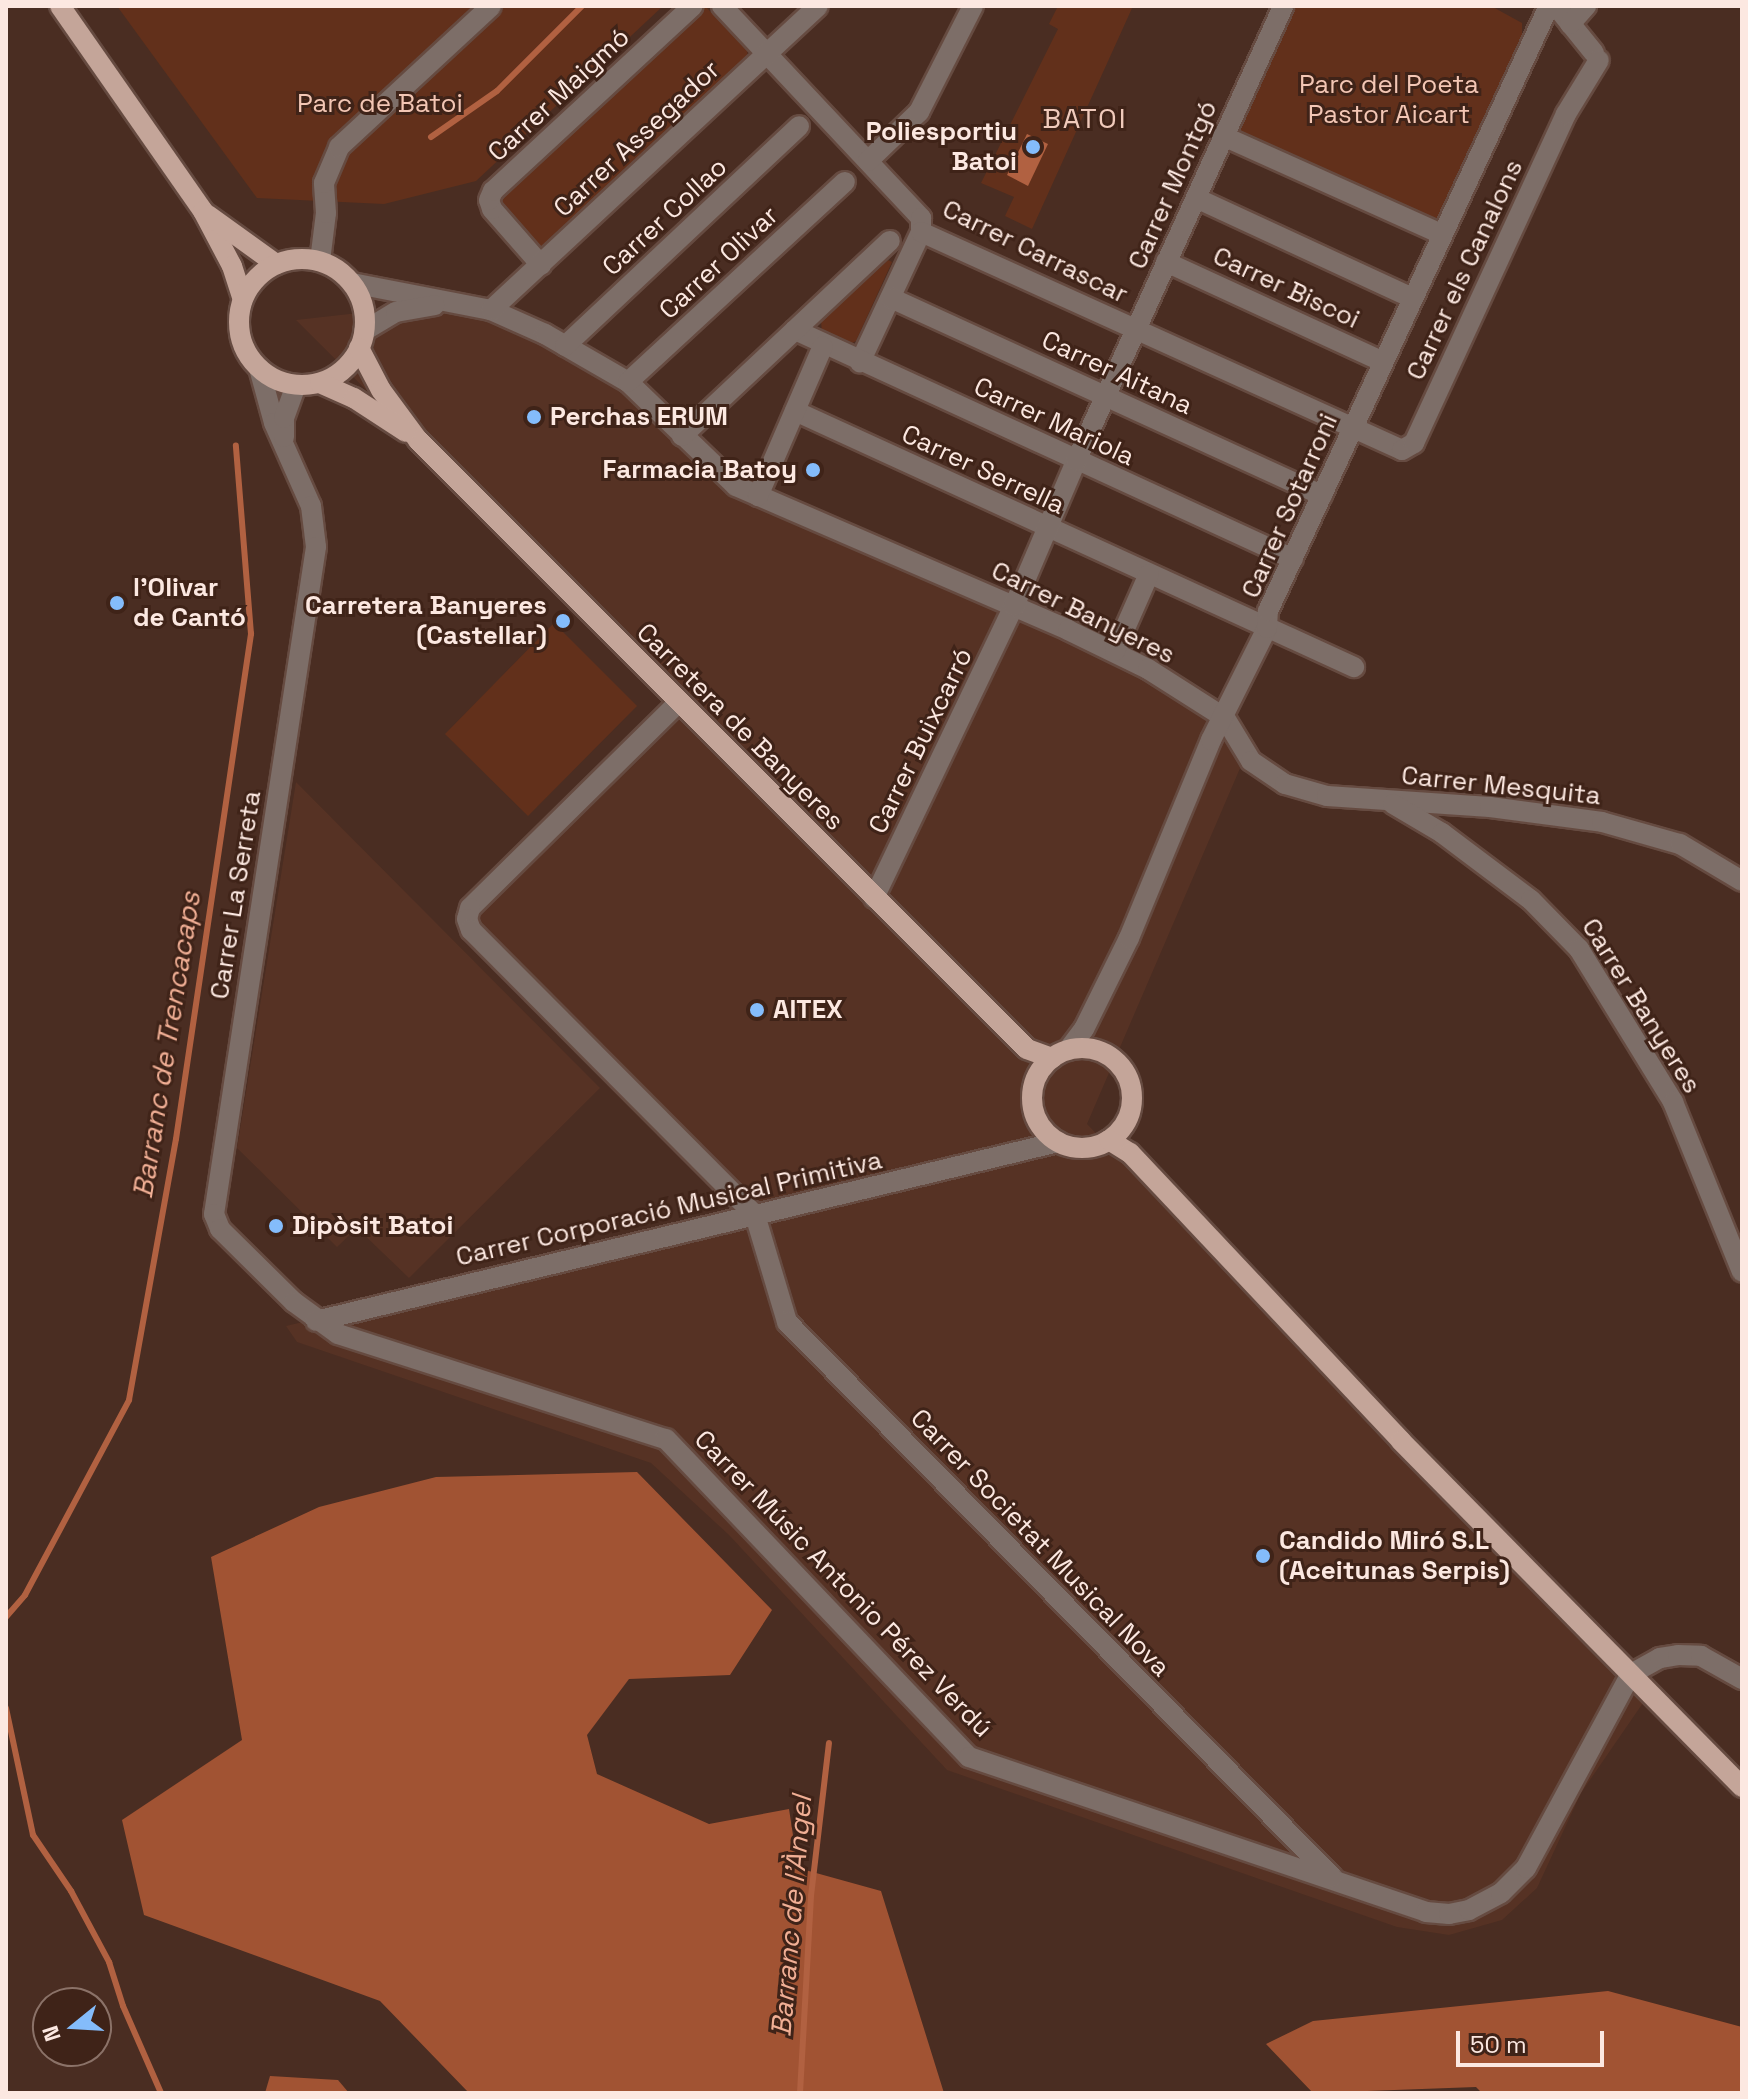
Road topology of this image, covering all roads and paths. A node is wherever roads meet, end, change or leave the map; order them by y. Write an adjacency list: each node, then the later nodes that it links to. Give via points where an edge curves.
1 (60, 6): 18 (main road)
2 (491, 6): 22 (street, via 339,147 324,183)
3 (693, 6): 25 (street, Carrer Maigmó, via 493,191 492,209)
4 (722, 6): 12 (street, Carrer Carrascar)
5 (818, 6): 12 (street, Carrer Assegador)
6 (973, 6): 15 (street, via 919,112)
7 (1283, 6): 14 (street, Carrer Montgó)
8 (1549, 6): 20 (street, Carrer Sotarroni)
9 (1556, 6): 11 (street)
10 (1586, 6): 11 (street)
11 (1570, 24): 45 (street, Carrer els Canalons, via 1596,56 1414,443 1397,449)
12 (766, 55): 15 (street, Carrer Carrascar); 25 (street, Carrer Assegador)
13 (799, 126): 35 (street, Carrer Collao)
14 (1223, 136): 17 (street, Carrer Montgó); 20 (street)
15 (868, 161): 19 (street, Carrer Carrascar, via 921,218)
16 (845, 182): 40 (street, Carrer Olivar)
17 (1196, 198): 23 (street, Carrer Montgó); 28 (street)
18 (203, 211): 24 (main road); 29 (main road)
19 (921, 232): 27 (street); 33 (street, Carrer Carrascar)
20 (1441, 234): 28 (street, Carrer Sotarroni)
21 (890, 241): 32 (street)
22 (320, 261): 24 (main road); 26 (main road)
23 (1166, 262): 33 (street, Carrer Montgó); 38 (street, Carrer Biscoi)
24 (276, 264): 29 (main road, via 251,284)
25 (541, 265): 31 (street, Carrer Assegador)
26 (352, 283): 30 (street, Carrer Banyeres); 34 (main road, via 361,301)
27 (891, 298): 37 (street); 43 (street, Carrer Aitana)
28 (1412, 298): 38 (street, Carrer Sotarroni)
29 (243, 299): 39 (main road, via 241,337)
30 (445, 304): 31 (street, Carrer Banyeres); 34 (street, Carrer Banyeres, via 396,312)
31 (491, 310): 35 (street, Carrer Banyeres)
32 (795, 330): 36 (street, Carrer Mariola); 46 (street)
33 (1136, 330): 43 (street, Carrer Montgó); 45 (street, Carrer Carrascar)
34 (362, 340): 41 (main road, via 349,364); 47 (main road, Carretera de Banyeres, via 381,390)
35 (565, 346): 40 (street, Carrer Banyeres)
36 (823, 346): 37 (street, Carrer Mariola); 44 (street)
37 (860, 362): 49 (street, Carrer Mariola)
38 (1383, 362): 45 (street, Carrer Sotarroni)
39 (259, 368): 42 (main road); 48 (street, Carrer La Serreta, via 274,423)
40 (628, 382): 46 (street, Carrer Banyeres)
41 (320, 383): 42 (main road); 47 (main road, Carretera de Banyeres, via 354,398)
42 (296, 385): 48 (street, Carrer La Serreta, via 284,418)
43 (1106, 397): 49 (street, Carrer Montgó); 50 (street, Carrer Aitana)
44 (795, 411): 51 (street); 52 (street, Carrer Serrella)
45 (1353, 427): 50 (street, Carrer Sotarroni)
46 (682, 436): 51 (street, Carrer Banyeres, via 729,481)
47 (418, 440): 59 (main road, Carretera de Banyeres)
48 (285, 441): 72 (street, Carrer La Serreta, via 311,506 316,547 214,1214 220,1229)
49 (1076, 461): 52 (street, Carrer Montgó); 53 (street, Carrer Mariola)
50 (1322, 495): 53 (street, Carrer Sotarroni)
51 (758, 496): 55 (street, Carrer Banyeres)
52 (1048, 529): 54 (street, Carrer Serrella); 55 (street, Carrer Montgó)
53 (1293, 559): 56 (street, Carrer Sotarroni, via 1268,611)
54 (1149, 574): 56 (street, Carrer Serrella); 57 (street)
55 (1014, 606): 57 (street, Carrer Banyeres); 63 (street, Carrer Buixcarró)
56 (1267, 628): 58 (street, Carrer Serrella); 60 (street, Carrer Sotarroni)
57 (1115, 651): 60 (street, Carrer Banyeres)
58 (1354, 667)
59 (679, 702): 63 (main road, Carretera de Banyeres); 70 (street, via 470,908 467,919 471,930)
60 (1225, 718): 61 (street, Carrer Banyeres, via 1240,747 1269,776 1312,793); 64 (street, Carrer Sotarroni, via 1211,740)
61 (1386, 800): 62 (street, Carrer Mesquita, via 1602,822 1680,844); 71 (street, Carrer Banyeres, via 1485,864 1566,933 1683,1122)
62 (1742, 881)
63 (874, 898): 65 (main road, Carretera de Banyeres)
64 (1087, 1038): 66 (main road); 68 (main road, via 1128,1077 1131,1110)
65 (1027, 1049): 66 (main road, Carretera de Banyeres); 67 (main road, Carretera de Banyeres)
66 (1060, 1054): 67 (main road)
67 (1035, 1078): 69 (main road, via 1031,1095)
68 (1117, 1133): 69 (main road, via 1082,1149); 73 (main road, via 1130,1153 1401,1441)
69 (1036, 1136): 70 (street, Carrer Corporació Musical Primitiva)
70 (755, 1215): 72 (street, Carrer Corporació Musical Primitiva); 76 (street, Carrer Societat Musical Nova, via 787,1322)
71 (1742, 1272)
72 (316, 1321): 76 (street, Carrer Músic Antonio Pérez Verdú, via 338,1334 666,1439 969,1757)
73 (1631, 1674): 74 (street, via 1660,1658 1701,1656); 75 (main road); 76 (street, Carrer Músic Antonio Pérez Verdú, via 1536,1854 1501,1893 1449,1914 1426,1912)
74 (1742, 1679)
75 (1742, 1787)
76 (1335, 1880)

